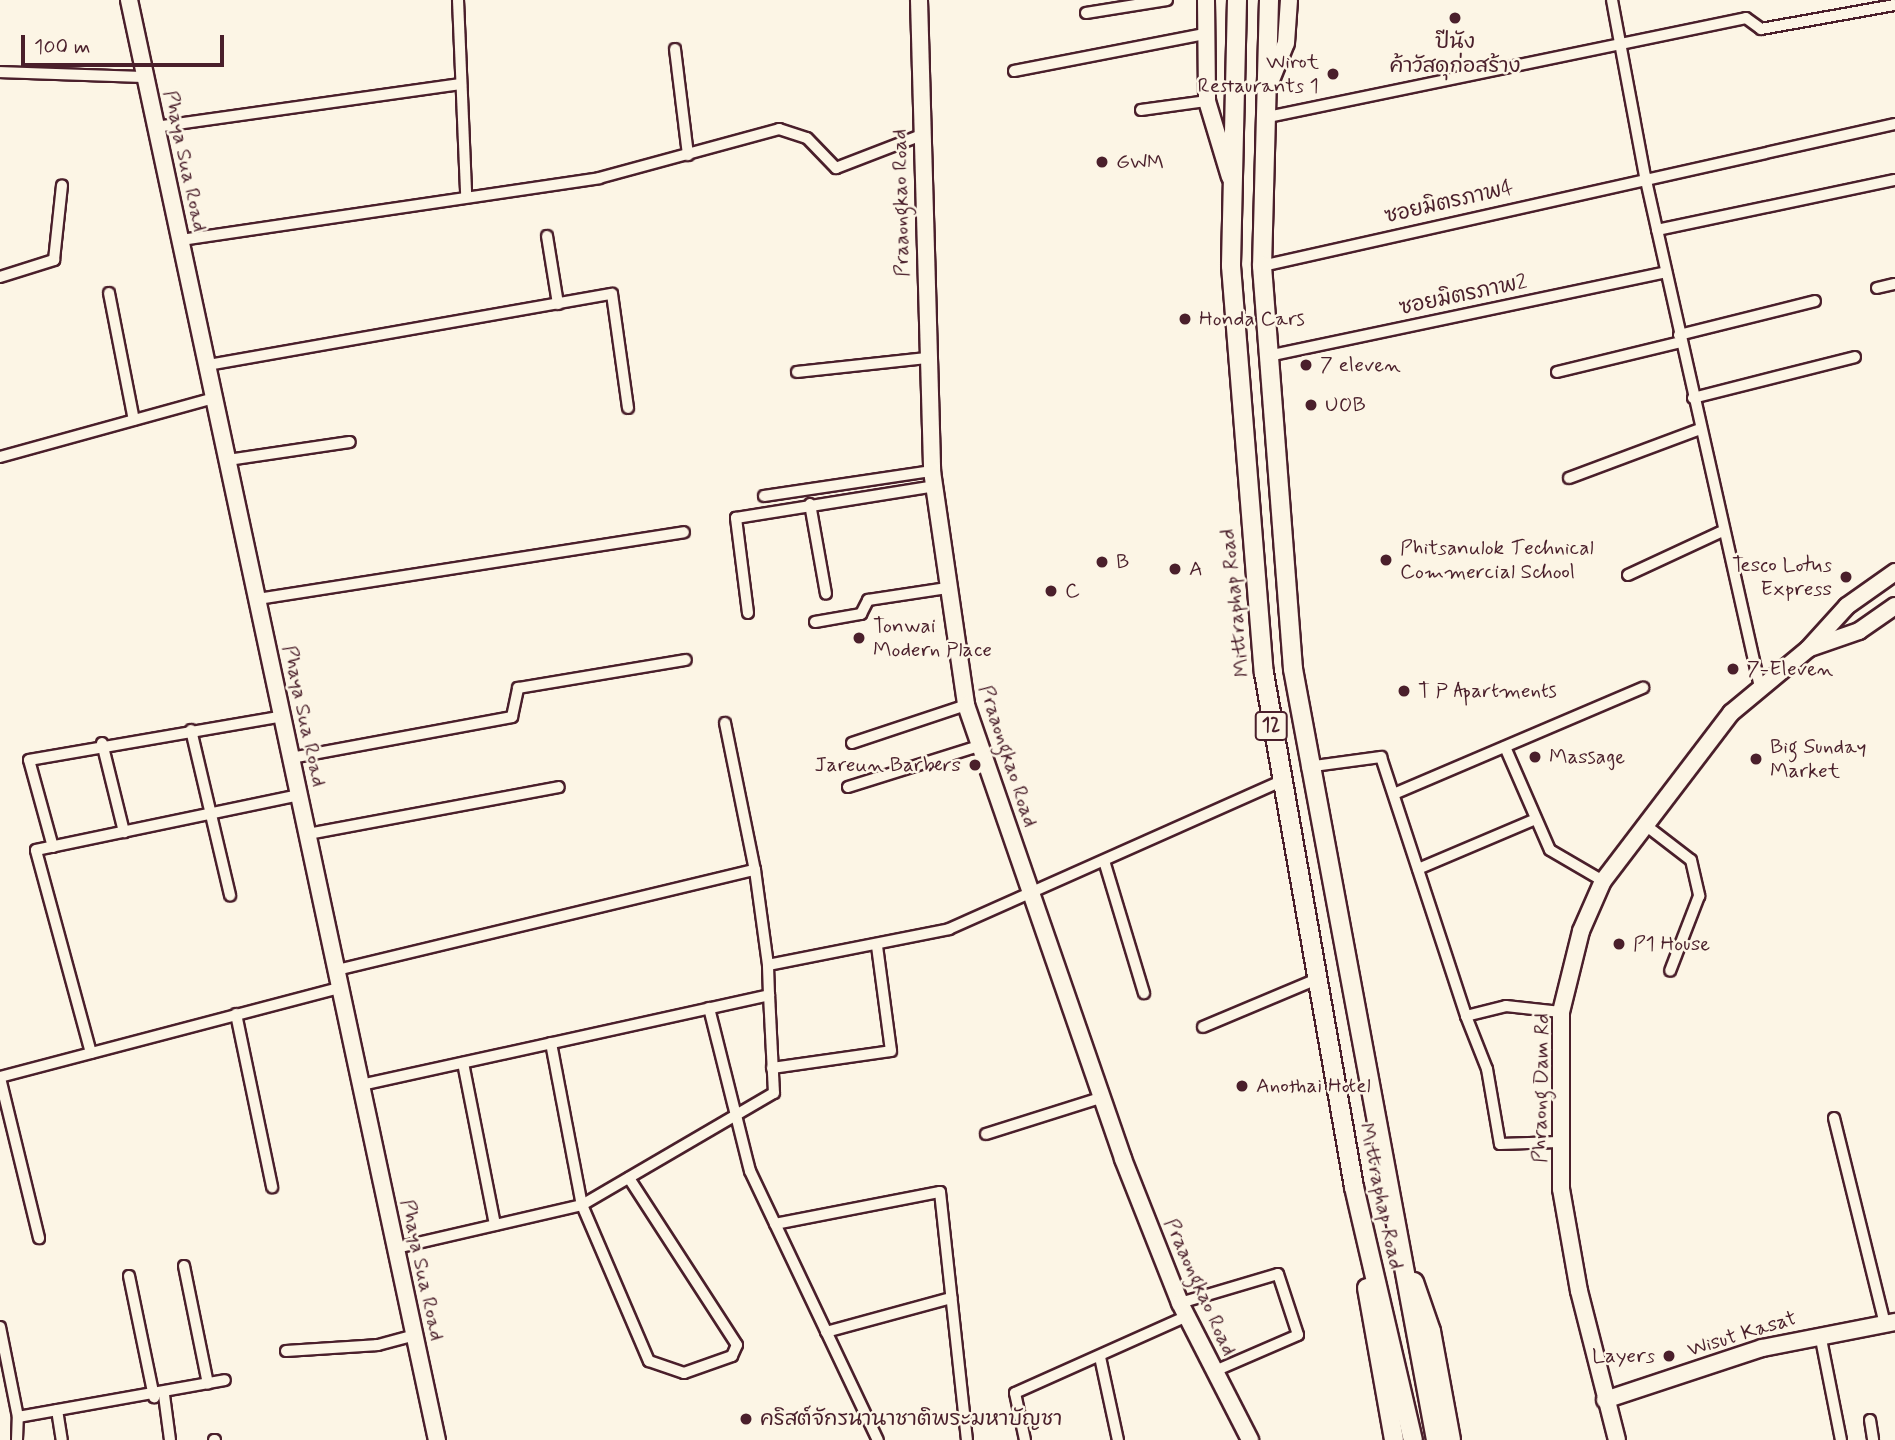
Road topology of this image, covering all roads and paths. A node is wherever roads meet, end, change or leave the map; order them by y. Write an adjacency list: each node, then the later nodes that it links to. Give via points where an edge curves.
1 (129, 0): 17 (street, Phaya Sua Road)
2 (458, 0): 18 (street)
3 (919, 0): 25 (street, Praaongkao Road)
4 (1167, 0): 11 (street)
5 (1206, 0): 12 (street)
6 (1237, 0): 28 (main road, Mittraphap Road / 12)
7 (1269, 0): 19 (main road, Mittraphap Road / 12)
8 (1289, 0): 19 (street, via 1286,43)
9 (1612, 0): 13 (street)
10 (1895, 5): 13 (street, via 1761,29 1746,18)
11 (1086, 13)
12 (1204, 34): 15 (street); 20 (street)
13 (1620, 45): 22 (street); 27 (street)
14 (675, 49): 26 (street)
15 (1014, 71)
16 (0, 72): 17 (street)
17 (145, 77): 24 (street, Phaya Sua Road)
18 (461, 84): 24 (street); 31 (street)
19 (1264, 98): 22 (main road, Mittraphap Road / 12)
20 (1207, 101): 21 (street); 28 (street)
21 (1142, 110)
22 (1263, 118): 35 (main road, Mittraphap Road / 12)
23 (1895, 124): 27 (street, ซอยมิตรภาพ4)
24 (155, 127): 34 (street, Phaya Sua Road)
25 (919, 136): 26 (street, via 836,168 807,138 779,129); 46 (street, Praaongkao Road)
26 (688, 155): 31 (street, via 599,178)
27 (1644, 176): 32 (street); 35 (street, ซอยมิตรภาพ4)
28 (1230, 177): 86 (main road, Mittraphap Road / 12, via 1235,361)
29 (1895, 180): 32 (street)
30 (62, 185): 37 (street, via 54,260)
31 (466, 194): 34 (street)
32 (1657, 230): 36 (street)
33 (547, 236): 42 (street)
34 (181, 240): 47 (street, Phaya Sua Road)
35 (1262, 266): 44 (main road, Mittraphap Road / 12)
36 (1666, 272): 43 (street); 44 (street, ซอยมิตรภาพ2)
37 (0, 277)
38 (1895, 284): 39 (street)
39 (1877, 288)
40 (108, 293): 53 (street)
41 (1815, 301): 43 (street)
42 (558, 304): 47 (street); 52 (street, via 612,294)
43 (1680, 338): 49 (street); 51 (street)
44 (1268, 356): 85 (main road, Mittraphap Road / 12)
45 (1855, 357): 51 (street)
46 (926, 358): 48 (street); 59 (street, Praaongkao Road)
47 (208, 365): 50 (street, Phaya Sua Road)
48 (797, 372)
49 (1557, 372)
50 (214, 398): 53 (street); 57 (street, Phaya Sua Road)
51 (1693, 398): 54 (street)
52 (628, 408)
53 (134, 420): 56 (street)
54 (1700, 429): 58 (street); 62 (street)
55 (350, 442): 57 (street)
56 (0, 457)
57 (228, 460): 68 (street, Phaya Sua Road)
58 (1569, 478)
59 (933, 479): 60 (street); 61 (street); 66 (street, Praaongkao Road)
60 (764, 496)
61 (810, 504): 67 (street); 70 (street, via 733,521)
62 (1723, 531): 65 (street); 74 (street)
63 (684, 533): 68 (street)
64 (1895, 572): 72 (street, via 1847,606)
65 (1628, 575)
66 (947, 588): 71 (street, via 868,600 862,614); 76 (street, Praaongkao Road)
67 (826, 594)
68 (257, 599): 77 (street, Phaya Sua Road)
69 (1895, 606): 72 (street, via 1860,631)
70 (748, 613)
71 (815, 622)
72 (1808, 649): 74 (street, Phraong Dam Rd)
73 (686, 660): 84 (street, via 518,688 512,717)
74 (1760, 687): 93 (street, Phraong Dam Rd, via 1731,713)
75 (1643, 688): 83 (street)
76 (966, 705): 81 (street); 82 (street, Praaongkao Road)
77 (283, 716): 79 (street); 84 (street, Phaya Sua Road)
78 (725, 723): 99 (street)
79 (191, 730): 80 (street); 91 (street)
80 (102, 743): 94 (street); 96 (street, via 29,760)
81 (852, 743)
82 (979, 746): 88 (street); 102 (street, Praaongkao Road)
83 (1505, 747): 89 (street); 92 (street)
84 (291, 758): 90 (street, Phaya Sua Road)
85 (1307, 767): 89 (street, via 1381,757); 131 (main road, Mittraphap Road / 12)
86 (1279, 782): 97 (street); 107 (main road, Mittraphap Road / 12)
87 (559, 787): 95 (street)
88 (848, 787)
89 (1394, 794): 98 (street)
90 (299, 795): 91 (street); 95 (street, Phaya Sua Road)
91 (211, 814): 94 (street); 101 (street)
92 (1536, 819): 98 (street); 100 (street, via 1550,850)
93 (1644, 824): 100 (street, Phraong Dam Rd); 106 (street, via 1691,860 1699,896)
94 (124, 832): 96 (street)
95 (308, 834): 105 (street, Phaya Sua Road)
96 (53, 847): 117 (street, via 36,850)
97 (1105, 864): 102 (street); 109 (street)
98 (1418, 869): 114 (street)
99 (755, 870): 104 (street); 105 (street)
100 (1603, 881): 112 (street, Phraong Dam Rd, via 1581,931)
101 (230, 895)
102 (1033, 896): 103 (street, via 949,929); 122 (street, Praaongkao Road)
103 (877, 946): 104 (street); 119 (street, via 891,1051)
104 (768, 965): 110 (street)
105 (337, 970): 108 (street, Phaya Sua Road)
106 (1670, 971)
107 (1315, 980): 115 (street); 129 (main road, Mittraphap Road / 12)
108 (341, 988): 113 (street); 121 (street, Phaya Sua Road)
109 (1144, 993)
110 (769, 995): 111 (street); 119 (street)
111 (709, 1008): 116 (street); 123 (street)
112 (1561, 1012): 114 (street, via 1506,1006); 126 (street, Phraong Dam Rd)
113 (236, 1014): 117 (street); 128 (street)
114 (1466, 1016): 126 (street, via 1487,1069 1500,1144)
115 (1203, 1027)
116 (551, 1043): 118 (street); 130 (street)
117 (91, 1053): 120 (street)
118 (463, 1063): 121 (street); 133 (street)
119 (772, 1068): 123 (street, via 774,1093)
120 (0, 1077): 134 (street)
121 (361, 1086): 135 (street, Phaya Sua Road)
122 (1103, 1097): 125 (street); 139 (street, Praaongkao Road)
123 (740, 1112): 127 (street); 132 (street, via 750,1171)
124 (1834, 1118): 140 (street)
125 (986, 1134)
126 (1558, 1142): 151 (street, Phraong Dam Rd, via 1579,1290)
127 (629, 1178): 130 (street); 130 (street, via 725,1324 737,1345 732,1356 684,1373 654,1366)
128 (272, 1187)
129 (1354, 1187): 164 (main road); 165 (main road, Mittraphap Road / 12)
130 (582, 1205): 133 (street)
131 (1393, 1219): 166 (main road, Mittraphap Road / 12); 167 (main road, via 1431,1331)
132 (775, 1224): 138 (street, via 940,1192); 142 (street)
133 (495, 1225): 135 (street)
134 (39, 1238)
135 (396, 1248): 144 (street, Phaya Sua Road)
136 (184, 1266): 149 (street)
137 (129, 1276): 150 (street)
138 (951, 1298): 142 (street); 160 (street)
139 (1184, 1310): 146 (street); 147 (street, Praaongkao Road); 147 (street, via 1278,1273 1298,1335)
140 (1890, 1323): 143 (street, Wisut Kasat)
141 (0, 1327): 153 (street)
142 (826, 1332): 159 (street)
143 (1820, 1334): 151 (street, Wisut Kasat); 169 (street)
144 (415, 1335): 145 (street, via 377,1345); 158 (street, Phaya Sua Road)
145 (286, 1351)
146 (1100, 1357): 161 (street, via 1015,1393); 162 (street)
147 (1215, 1371): 163 (street, Praaongkao Road)
148 (225, 1380): 149 (street)
149 (208, 1384): 150 (street)
150 (159, 1396): 152 (street); 157 (street)
151 (1605, 1400): 168 (street, Phraong Dam Rd)
152 (57, 1410): 153 (street); 156 (street)
153 (18, 1417): 155 (street)
154 (1870, 1420): 170 (street)
155 (16, 1440)
156 (62, 1440)
157 (170, 1440)
158 (437, 1440)
159 (878, 1440)
160 (967, 1440)
161 (1025, 1440)
162 (1118, 1440)
163 (1250, 1440)
164 (1394, 1440)
165 (1413, 1440)
166 (1436, 1440)
167 (1451, 1440)
168 (1617, 1440)
169 (1841, 1440)
170 (1873, 1440)

